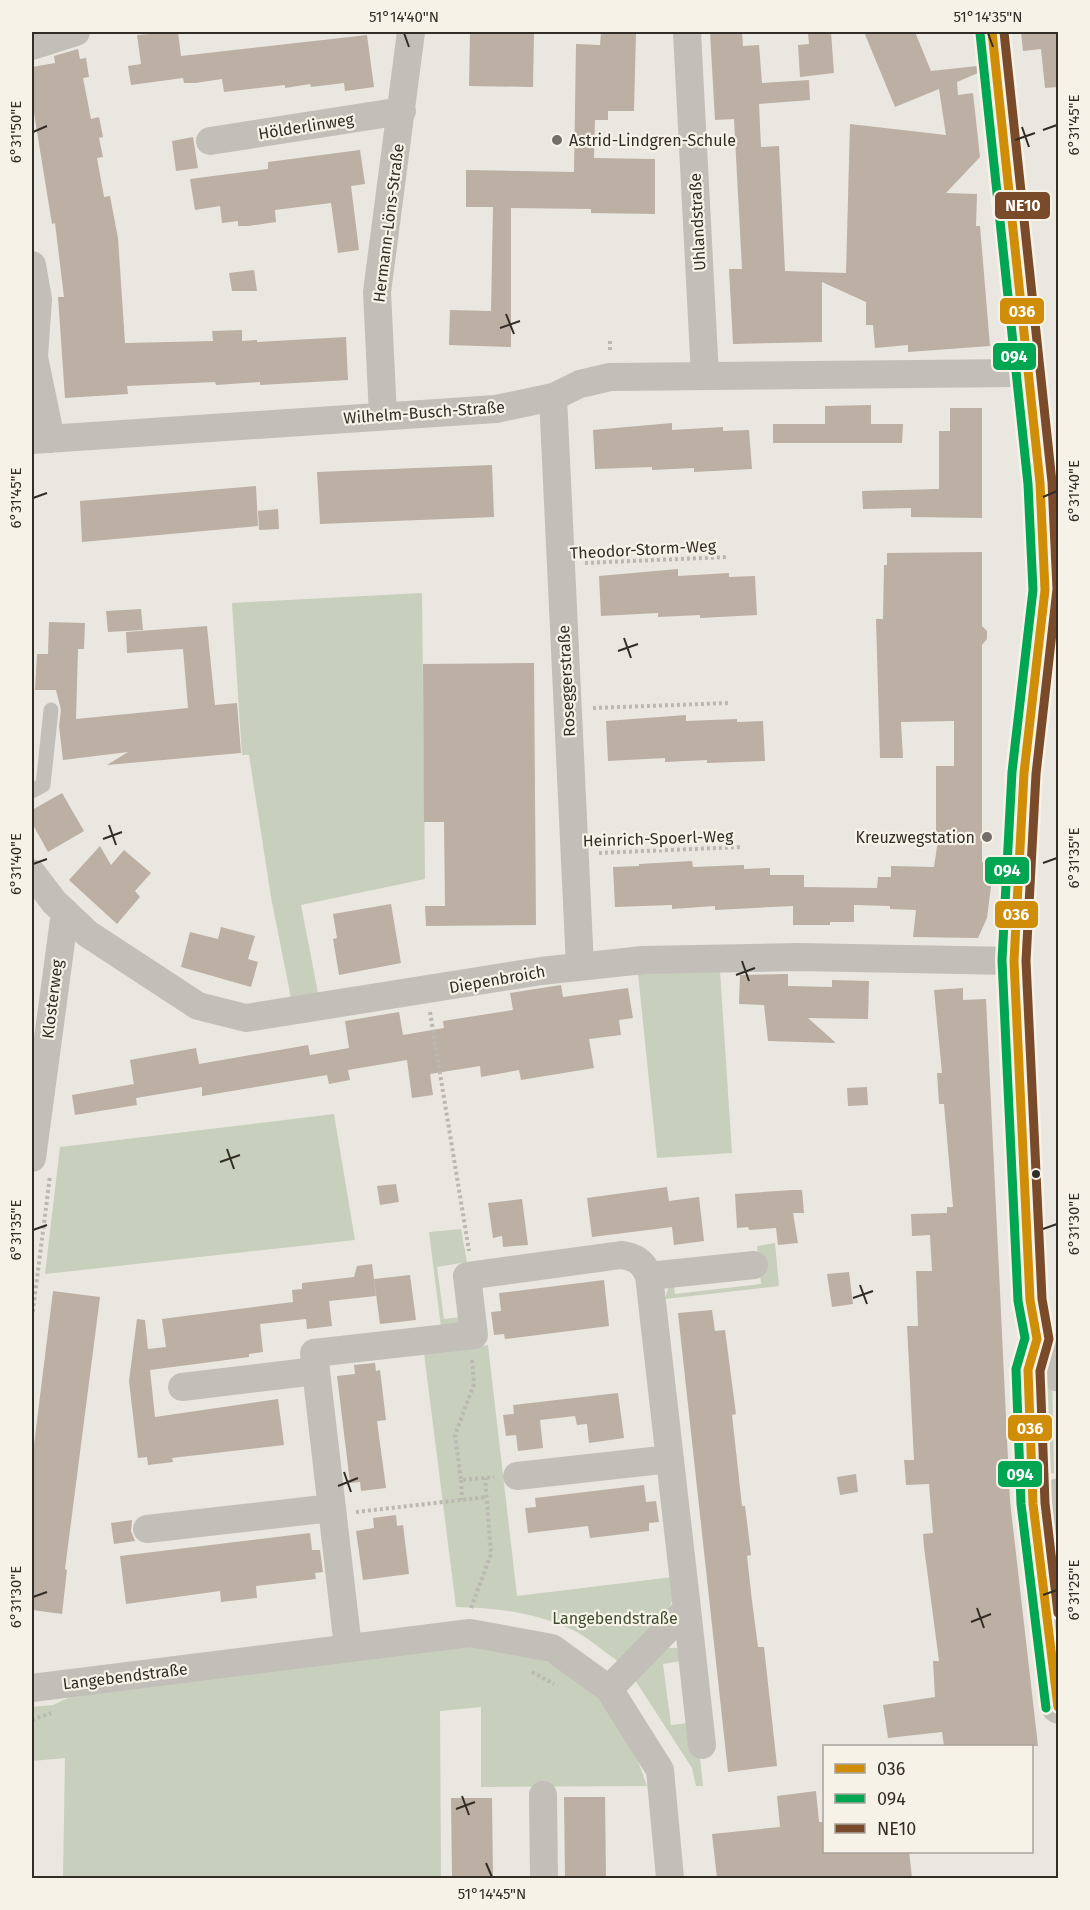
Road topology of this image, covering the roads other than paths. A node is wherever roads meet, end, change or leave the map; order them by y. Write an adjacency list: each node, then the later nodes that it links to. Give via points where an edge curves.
1 (76, 32): 5 (street)
2 (411, 32): 6 (street, Hermann-Löns-Straße)
3 (687, 32): 10 (street, Uhlandstraße)
4 (992, 32): 9 (street)
5 (32, 46)
6 (402, 111): 7 (street, Hölderlinweg); 12 (street, Hermann-Löns-Straße, via 377,292)
7 (210, 141)
8 (32, 265): 13 (street, via 38,299 34,357)
9 (1029, 373): 10 (street, Wilhelm-Busch-Straße); 14 (street)
10 (705, 376): 11 (street, Wilhelm-Busch-Straße, via 610,377 580,384)
11 (553, 397): 12 (street, Wilhelm-Busch-Straße, via 496,409); 20 (street, Roseggerstraße)
12 (383, 416): 13 (street, Wilhelm-Busch-Straße)
13 (41, 439)
14 (1052, 590): 19 (street, via 1024,773)
15 (51, 710): 16 (lane, via 43,785)
16 (32, 790)
17 (32, 873): 18 (street, Diepenbroich)
18 (64, 912): 20 (street, Diepenbroich, via 88,934 198,1006 246,1018); 21 (street, Klosterweg)
19 (1014, 961): 20 (street, Diepenbroich, via 733,958); 24 (street, via 1030,1300)
20 (580, 966)
21 (32, 1158)
22 (754, 1265): 23 (street)
23 (650, 1276): 25 (street, via 644,1264 621,1255 467,1276 474,1335 314,1353); 28 (street)
24 (1048, 1339): 26 (street); 31 (street, via 1028,1370)
25 (316, 1371): 27 (street); 32 (street)
26 (1059, 1375)
27 (182, 1387)
28 (670, 1459): 29 (street); 34 (street)
29 (517, 1476)
30 (1059, 1480): 31 (street, via 1039,1491)
31 (1051, 1508): 38 (street, via 1045,1581)
32 (333, 1511): 33 (street); 35 (street)
33 (147, 1529)
34 (687, 1609): 37 (street); 39 (street)
35 (348, 1647): 36 (street, Langebendstraße); 37 (street, Langebendstraße, via 470,1633 552,1648)
36 (32, 1688)
37 (609, 1689): 42 (street, Langebendstraße, via 660,1770)
38 (1059, 1707)
39 (702, 1745)
40 (543, 1796): 41 (street)
41 (544, 1878)
42 (670, 1878)

